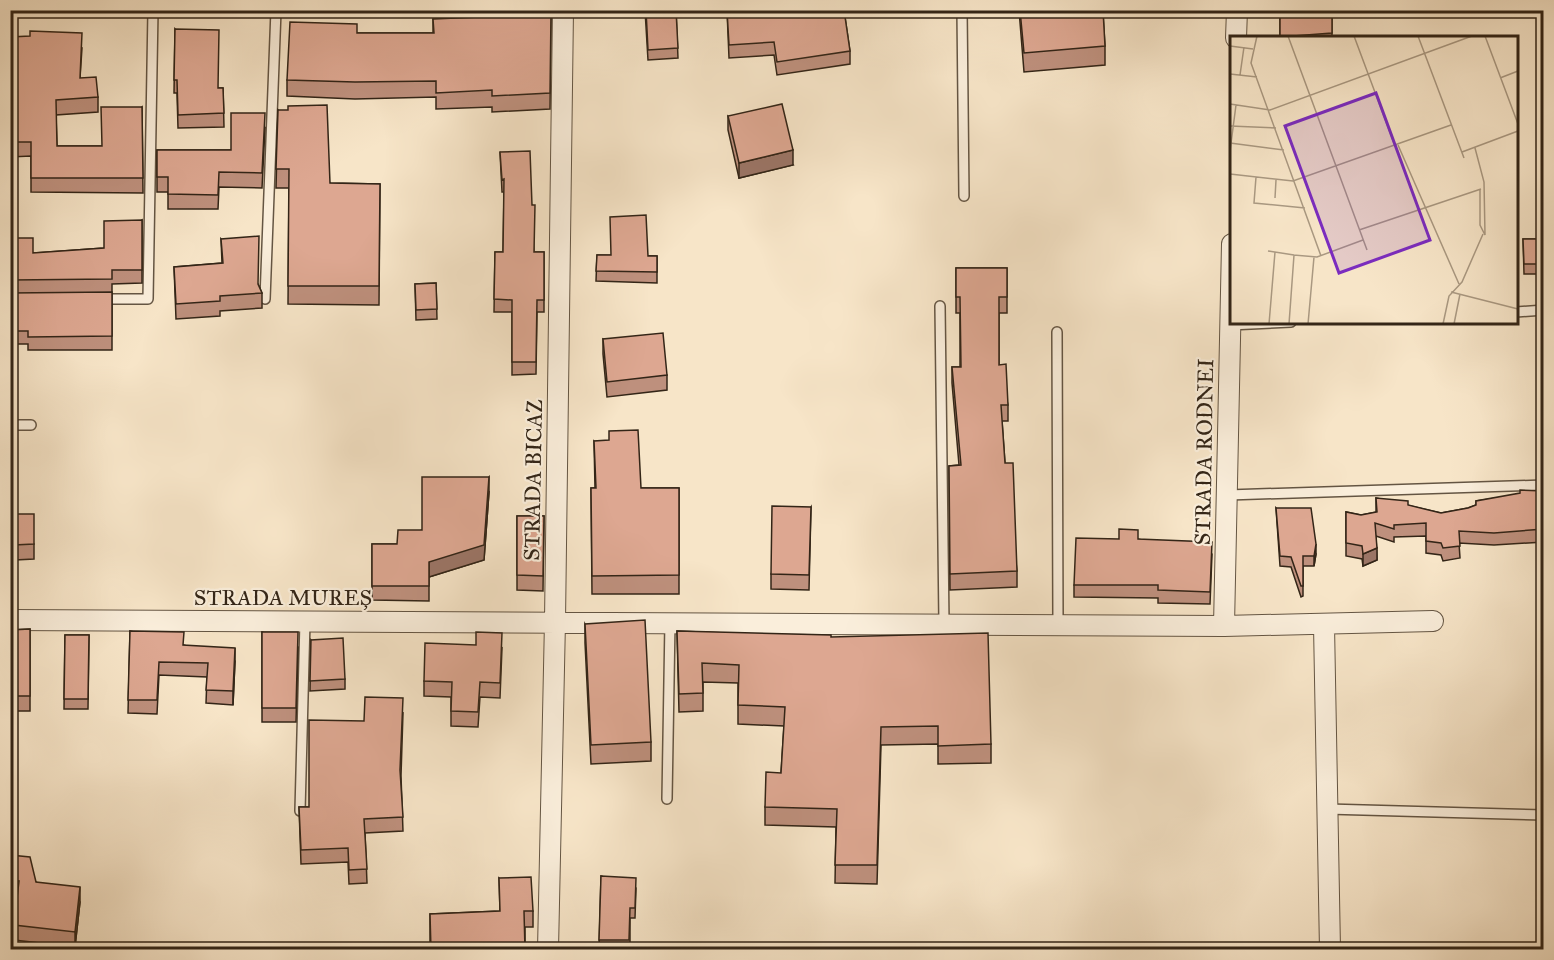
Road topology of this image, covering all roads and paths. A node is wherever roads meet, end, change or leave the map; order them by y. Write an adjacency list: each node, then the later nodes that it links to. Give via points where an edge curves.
1 (153, 10): 9 (lane, via 148,299)
2 (276, 10): 8 (lane)
3 (563, 10): 22 (street, STRADA BICAZ)
4 (962, 10): 7 (lane)
5 (1237, 10): 6 (street)
6 (1236, 36)
7 (963, 196)
8 (265, 299)
9 (90, 300)
10 (940, 306): 25 (lane)
11 (1544, 310): 12 (lane)
12 (1518, 312)
13 (1250, 324): 14 (lane)
14 (1230, 325): 19 (street, STRADA RODNEI)
15 (1057, 332): 26 (lane)
16 (31, 424): 17 (lane)
17 (10, 425)
18 (1544, 484): 19 (lane)
19 (1228, 495): 28 (street, STRADA RODNEI)
20 (10, 620): 21 (street, STRADA MUREȘ)
21 (305, 621): 22 (street, STRADA MUREȘ); 31 (lane)
22 (555, 621): 24 (street, STRADA MUREȘ); 33 (street, STRADA BICAZ)
23 (1433, 621): 27 (street, STRADA MUREȘ)
24 (670, 622): 25 (street, STRADA MUREȘ); 29 (lane)
25 (944, 623): 26 (street, STRADA MUREȘ)
26 (1058, 624): 28 (street, STRADA MUREȘ)
27 (1324, 625): 28 (street, STRADA MUREȘ); 30 (street)
28 (1224, 626)
29 (667, 799)
30 (1327, 809): 32 (lane); 34 (street)
31 (300, 811)
32 (1544, 815)
33 (548, 950)
34 (1330, 950)

